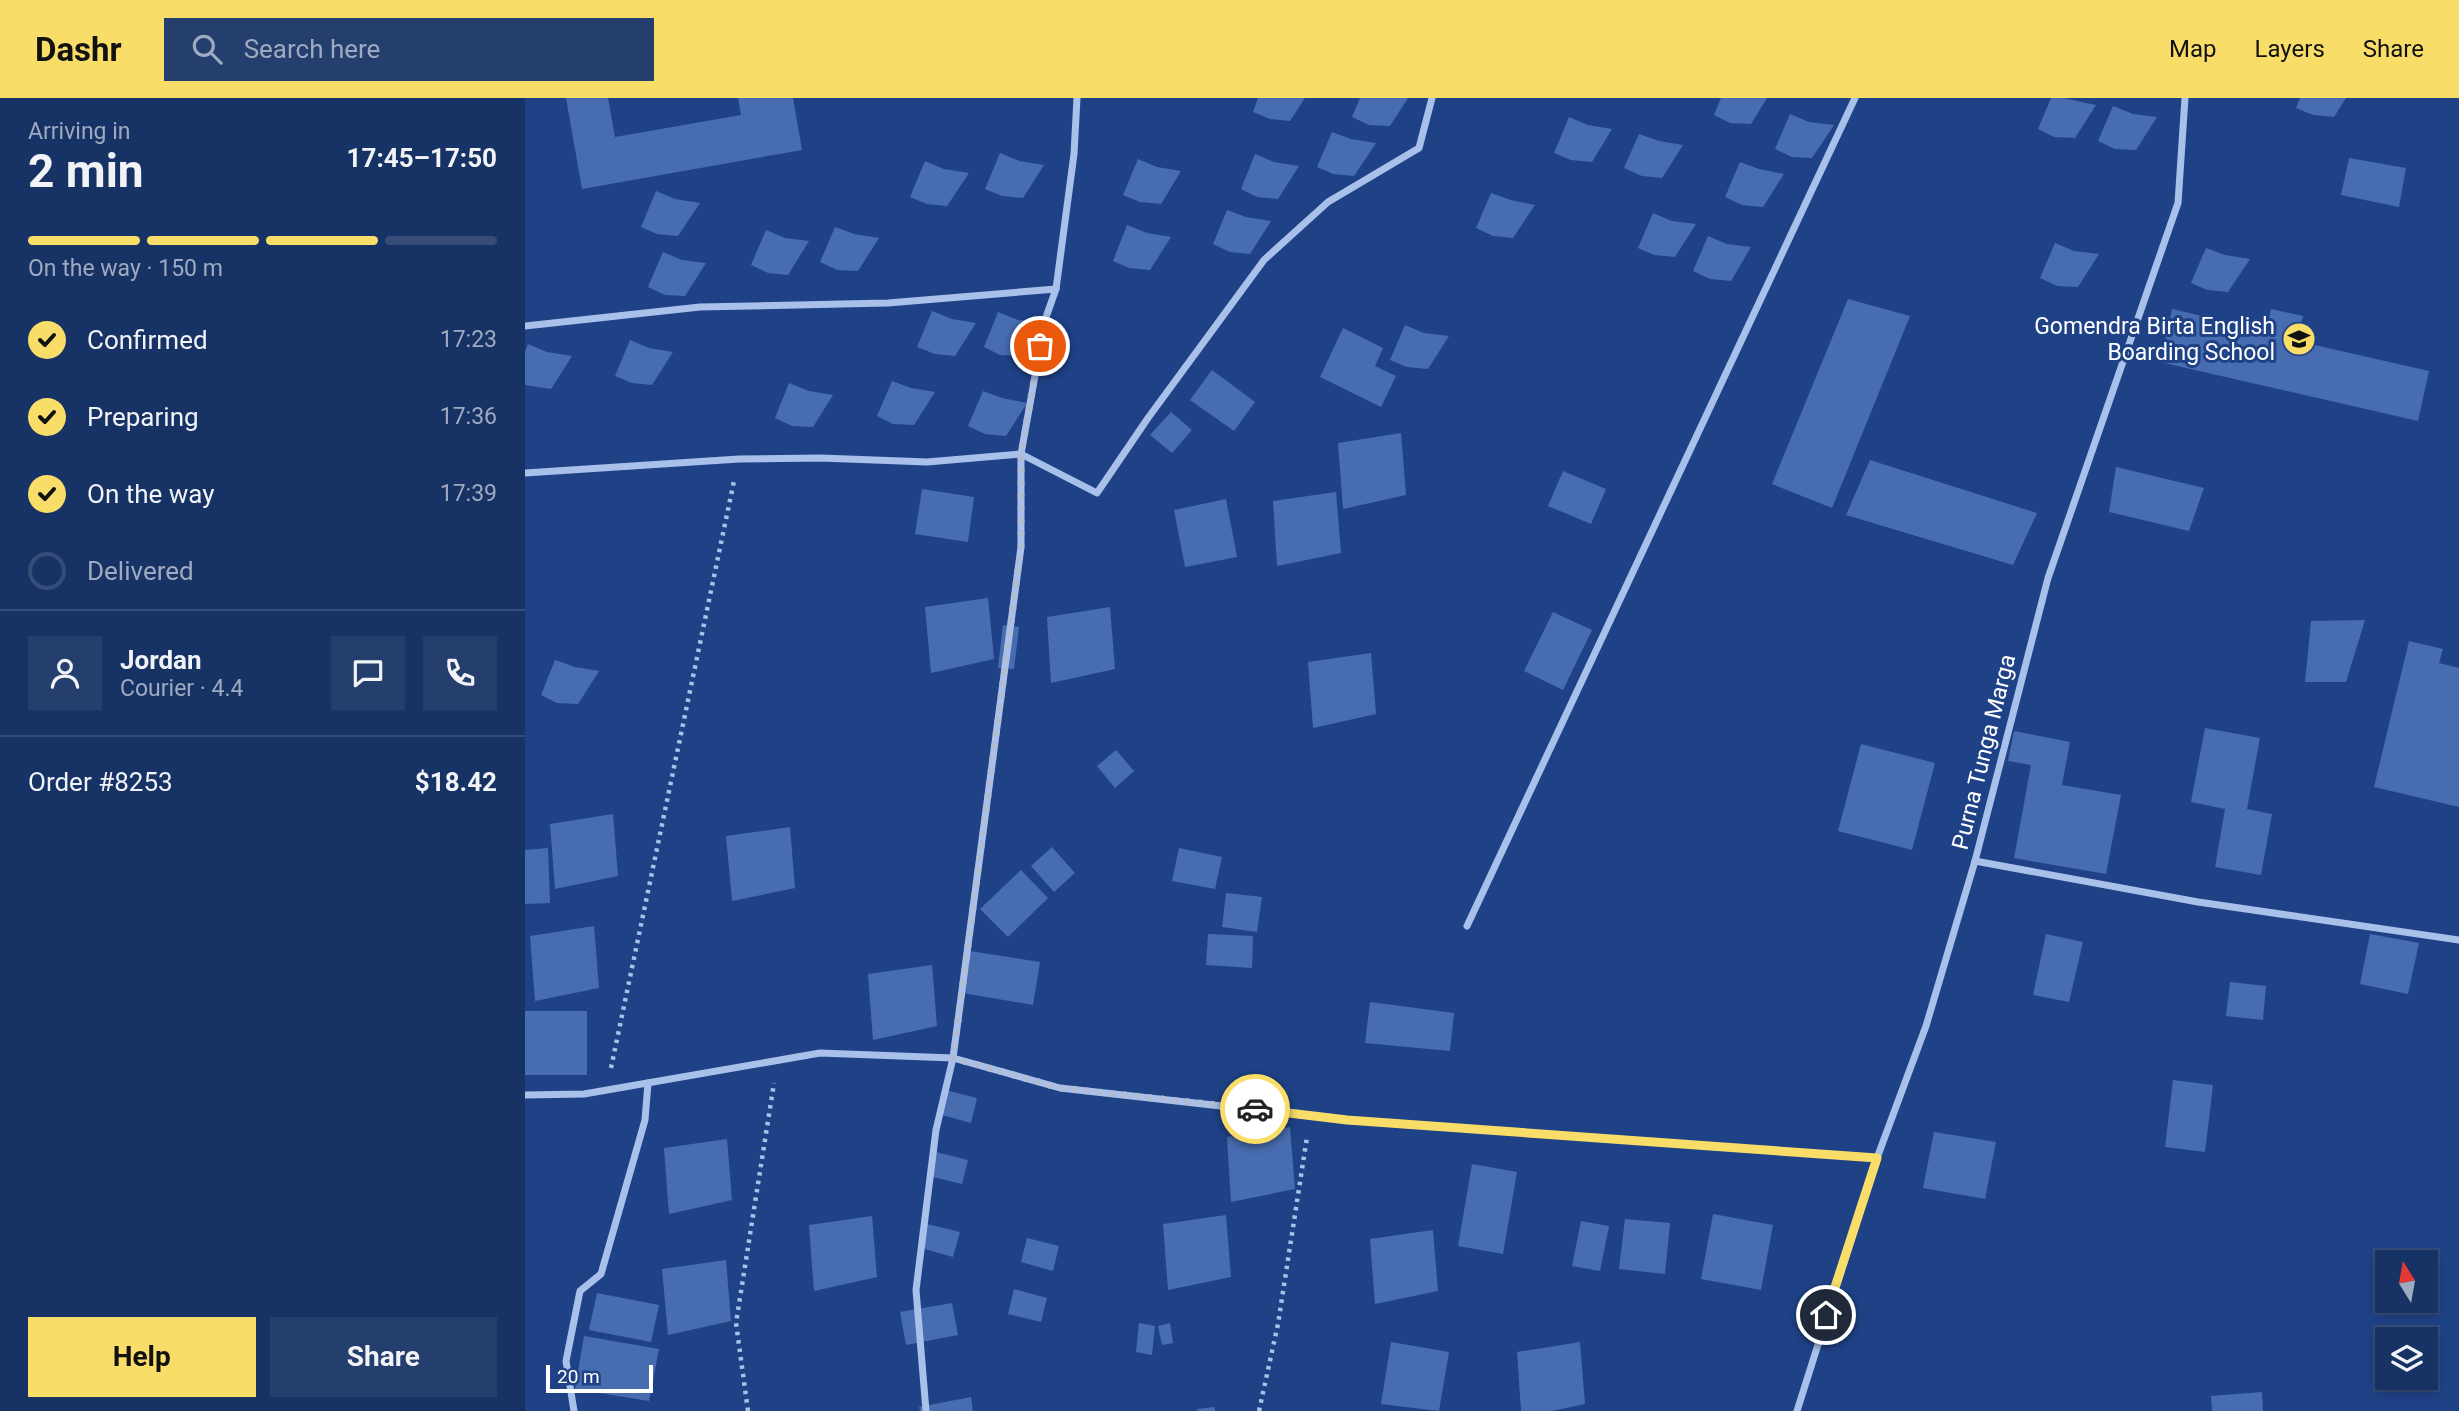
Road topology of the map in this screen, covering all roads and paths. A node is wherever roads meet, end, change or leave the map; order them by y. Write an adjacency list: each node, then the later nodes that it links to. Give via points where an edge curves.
1 (1077, 98): 5 (street)
2 (1432, 98): 7 (street, via 1419,148 1328,202 1264,260 1097,493)
3 (1855, 98): 11 (street)
4 (2185, 98): 10 (street, Purna Tunga Marga, via 2178,203 2048,578)
5 (1056, 289): 6 (street, via 888,303 701,307); 7 (street, via 1045,320)
6 (525, 326)
7 (1021, 454): 8 (street, via 927,462); 13 (street, via 1021,547)
8 (739, 458): 9 (street); 16 (path)
9 (525, 473)
10 (1975, 861): 12 (street, via 2198,902); 19 (street, Purna Tunga Marga, via 1926,1026)
11 (1467, 926)
12 (2459, 940)
13 (953, 1058): 14 (street, via 820,1053); 18 (street, via 1060,1088); 22 (street, via 936,1130 916,1290)
14 (778, 1061): 15 (street); 21 (path, via 736,1323)
15 (648, 1083): 16 (street); 20 (street, via 645,1120 601,1274 580,1291 566,1361)
16 (607, 1090): 17 (street)
17 (525, 1096)
18 (1310, 1115): 19 (street); 23 (path, via 1278,1324)
19 (1877, 1158): 24 (street, Purna Tunga Marga)
20 (574, 1411)
21 (748, 1411)
22 (926, 1411)
23 (1259, 1411)
24 (1797, 1411)

